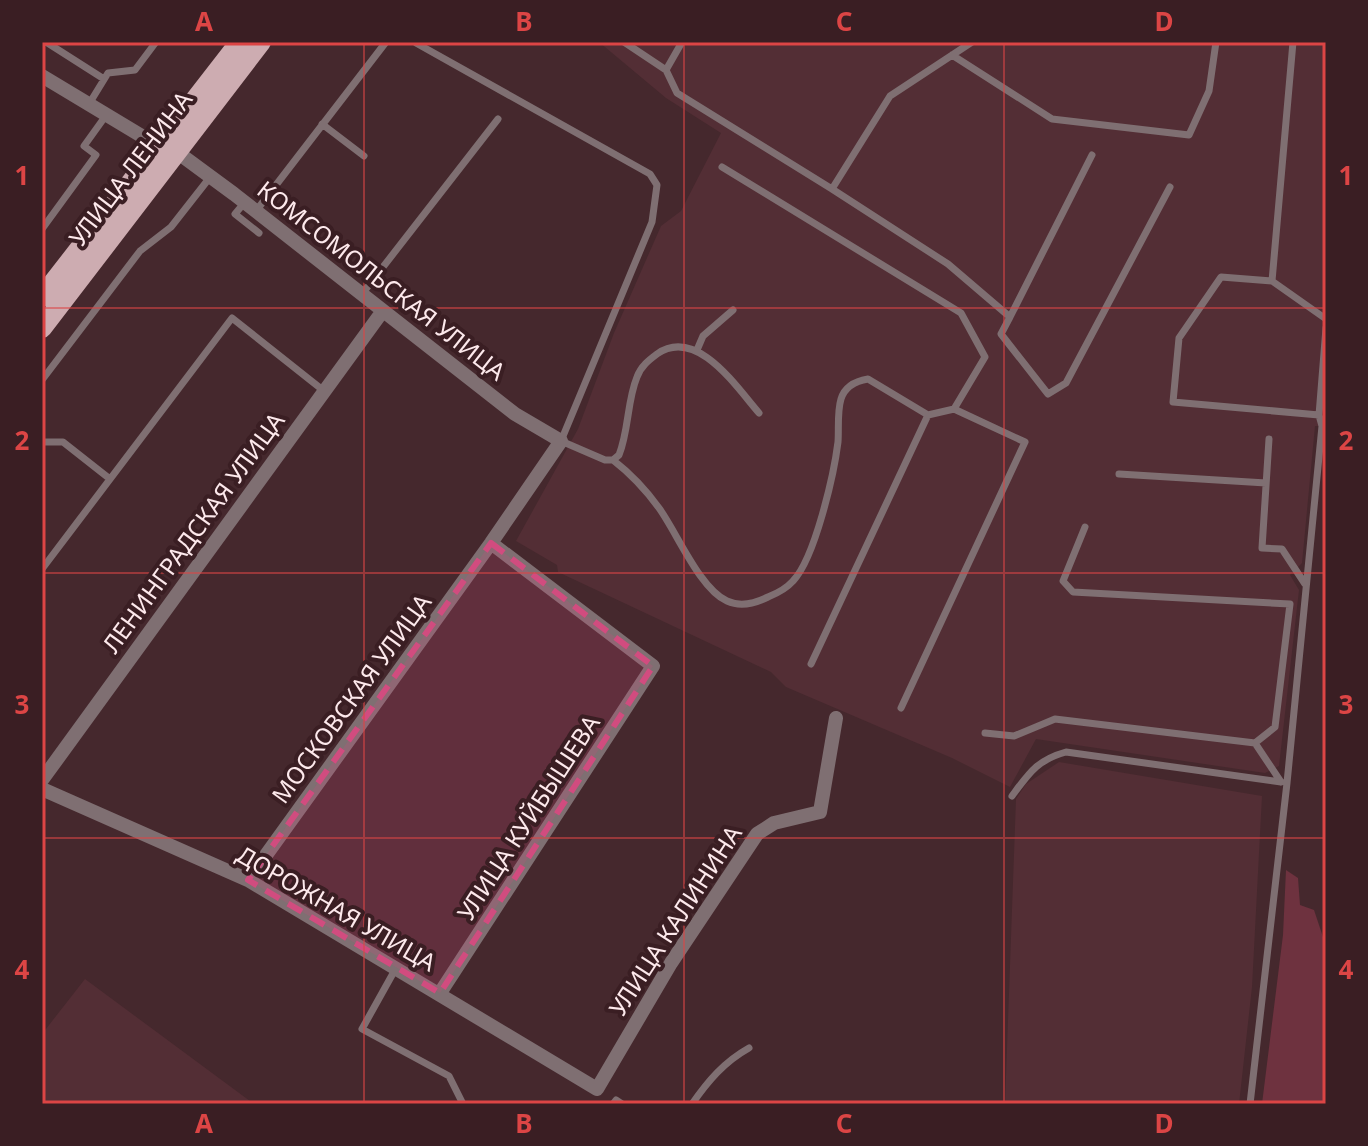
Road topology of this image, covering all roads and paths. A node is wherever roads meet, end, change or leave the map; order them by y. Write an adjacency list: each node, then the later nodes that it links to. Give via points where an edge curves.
1 (46, 42): 15 (lane)
2 (156, 42): 15 (lane, via 135,70 108,73)
3 (240, 42): 20 (main road, УЛИЦА ЛЕНИНА)
4 (261, 42): 20 (main road, УЛИЦА ЛЕНИНА)
5 (386, 42): 19 (lane)
6 (624, 42): 13 (lane)
7 (682, 42): 13 (lane)
8 (972, 42): 12 (lane)
9 (1216, 42): 12 (lane, via 1209,91 1189,135 1052,119)
10 (1293, 42): 30 (lane)
11 (416, 43): 47 (lane, via 650,174 657,185)
12 (952, 55): 26 (lane, via 890,96)
13 (666, 70): 26 (lane, via 677,93)
14 (42, 76): 16 (street, КОМСОМОЛЬСКАЯ УЛИЦА)
15 (104, 79): 16 (lane)
16 (89, 104): 17 (street, КОМСОМОЛЬСКАЯ УЛИЦА)
17 (107, 114): 20 (street, КОМСОМОЛЬСКАЯ УЛИЦА); 28 (lane, via 84,146 96,155)
18 (498, 119): 31 (lane)
19 (322, 124): 22 (lane); 27 (lane)
20 (168, 149): 24 (street, КОМСОМОЛЬСКАЯ УЛИЦА); 32 (main road, УЛИЦА ЛЕНИНА); 37 (main road, УЛИЦА ЛЕНИНА)
21 (1092, 155): 35 (lane)
22 (364, 156)
23 (722, 167): 42 (lane, via 961,313 985,357)
24 (211, 176): 27 (street, КОМСОМОЛЬСКАЯ УЛИЦА); 40 (lane, via 171,227 140,251)
25 (1170, 187): 35 (lane, via 1066,383 1048,394 1001,334)
26 (832, 189): 35 (lane, via 948,264)
27 (250, 206): 29 (lane, via 235,214); 31 (street, КОМСОМОЛЬСКАЯ УЛИЦА)
28 (42, 229)
29 (259, 233)
30 (1272, 281): 36 (lane); 45 (lane, via 1221,277 1179,338 1173,402)
31 (361, 295): 34 (street, КОМСОМОЛЬСКАЯ УЛИЦА)
32 (42, 297)
33 (733, 310): 39 (lane, via 703,336)
34 (382, 312): 41 (street, ЛЕНИНГРАДСКАЯ УЛИЦА); 47 (street, КОМСОМОЛЬСКАЯ УЛИЦА, via 515,414)
35 (1010, 317)
36 (1326, 319)
37 (42, 328)
38 (1326, 328): 45 (lane)
39 (697, 350): 43 (lane, via 712,359); 49 (lane, via 674,347 647,361 637,377 622,446)
40 (42, 380)
41 (324, 391): 51 (lane, via 232,318); 62 (street, ЛЕНИНГРАДСКАЯ УЛИЦА)
42 (954, 409): 44 (lane); 58 (lane, via 1025,442)
43 (759, 413)
44 (928, 415): 49 (lane, via 868,379 847,388 828,495 806,558 781,592 740,604 710,589 658,507); 57 (lane)
45 (1319, 415): 56 (lane)
46 (1269, 439): 52 (lane)
47 (561, 441): 49 (lane); 54 (street, МОСКОВСКАЯ УЛИЦА)
48 (42, 442): 51 (lane, via 63,442)
49 (613, 460)
50 (1119, 474): 52 (lane)
51 (110, 479): 55 (lane)
52 (1266, 483): 56 (lane, via 1262,548 1282,549)
53 (1085, 527): 61 (lane, via 1063,581 1073,592 1290,604 1275,727)
54 (491, 543): 66 (street, МОСКОВСКАЯ УЛИЦА); 68 (street, УЛИЦА КУЙБЫШЕВА, via 653,666)
55 (42, 569)
56 (1305, 584): 63 (lane)
57 (811, 664)
58 (901, 708)
59 (836, 718): 70 (street, УЛИЦА КАЛИНИНА, via 820,812 774,823 757,834 671,963)
60 (985, 733): 61 (lane, via 1014,736 1055,719)
61 (1255, 743): 63 (lane)
62 (42, 780)
63 (1284, 782): 65 (lane, via 1066,752 1032,770); 75 (lane)
64 (42, 789): 66 (street, ДОРОЖНАЯ УЛИЦА)
65 (1012, 796)
66 (248, 880): 67 (street, ДОРОЖНАЯ УЛИЦА)
67 (396, 968): 68 (street, ДОРОЖНАЯ УЛИЦА); 71 (lane, via 362,1029 449,1076)
68 (440, 993): 70 (street, ДОРОЖНАЯ УЛИЦА)
69 (749, 1048): 74 (lane, via 717,1071)
70 (597, 1089)
71 (463, 1104)
72 (613, 1104): 73 (lane)
73 (622, 1104)
74 (692, 1104)
75 (1250, 1104)

